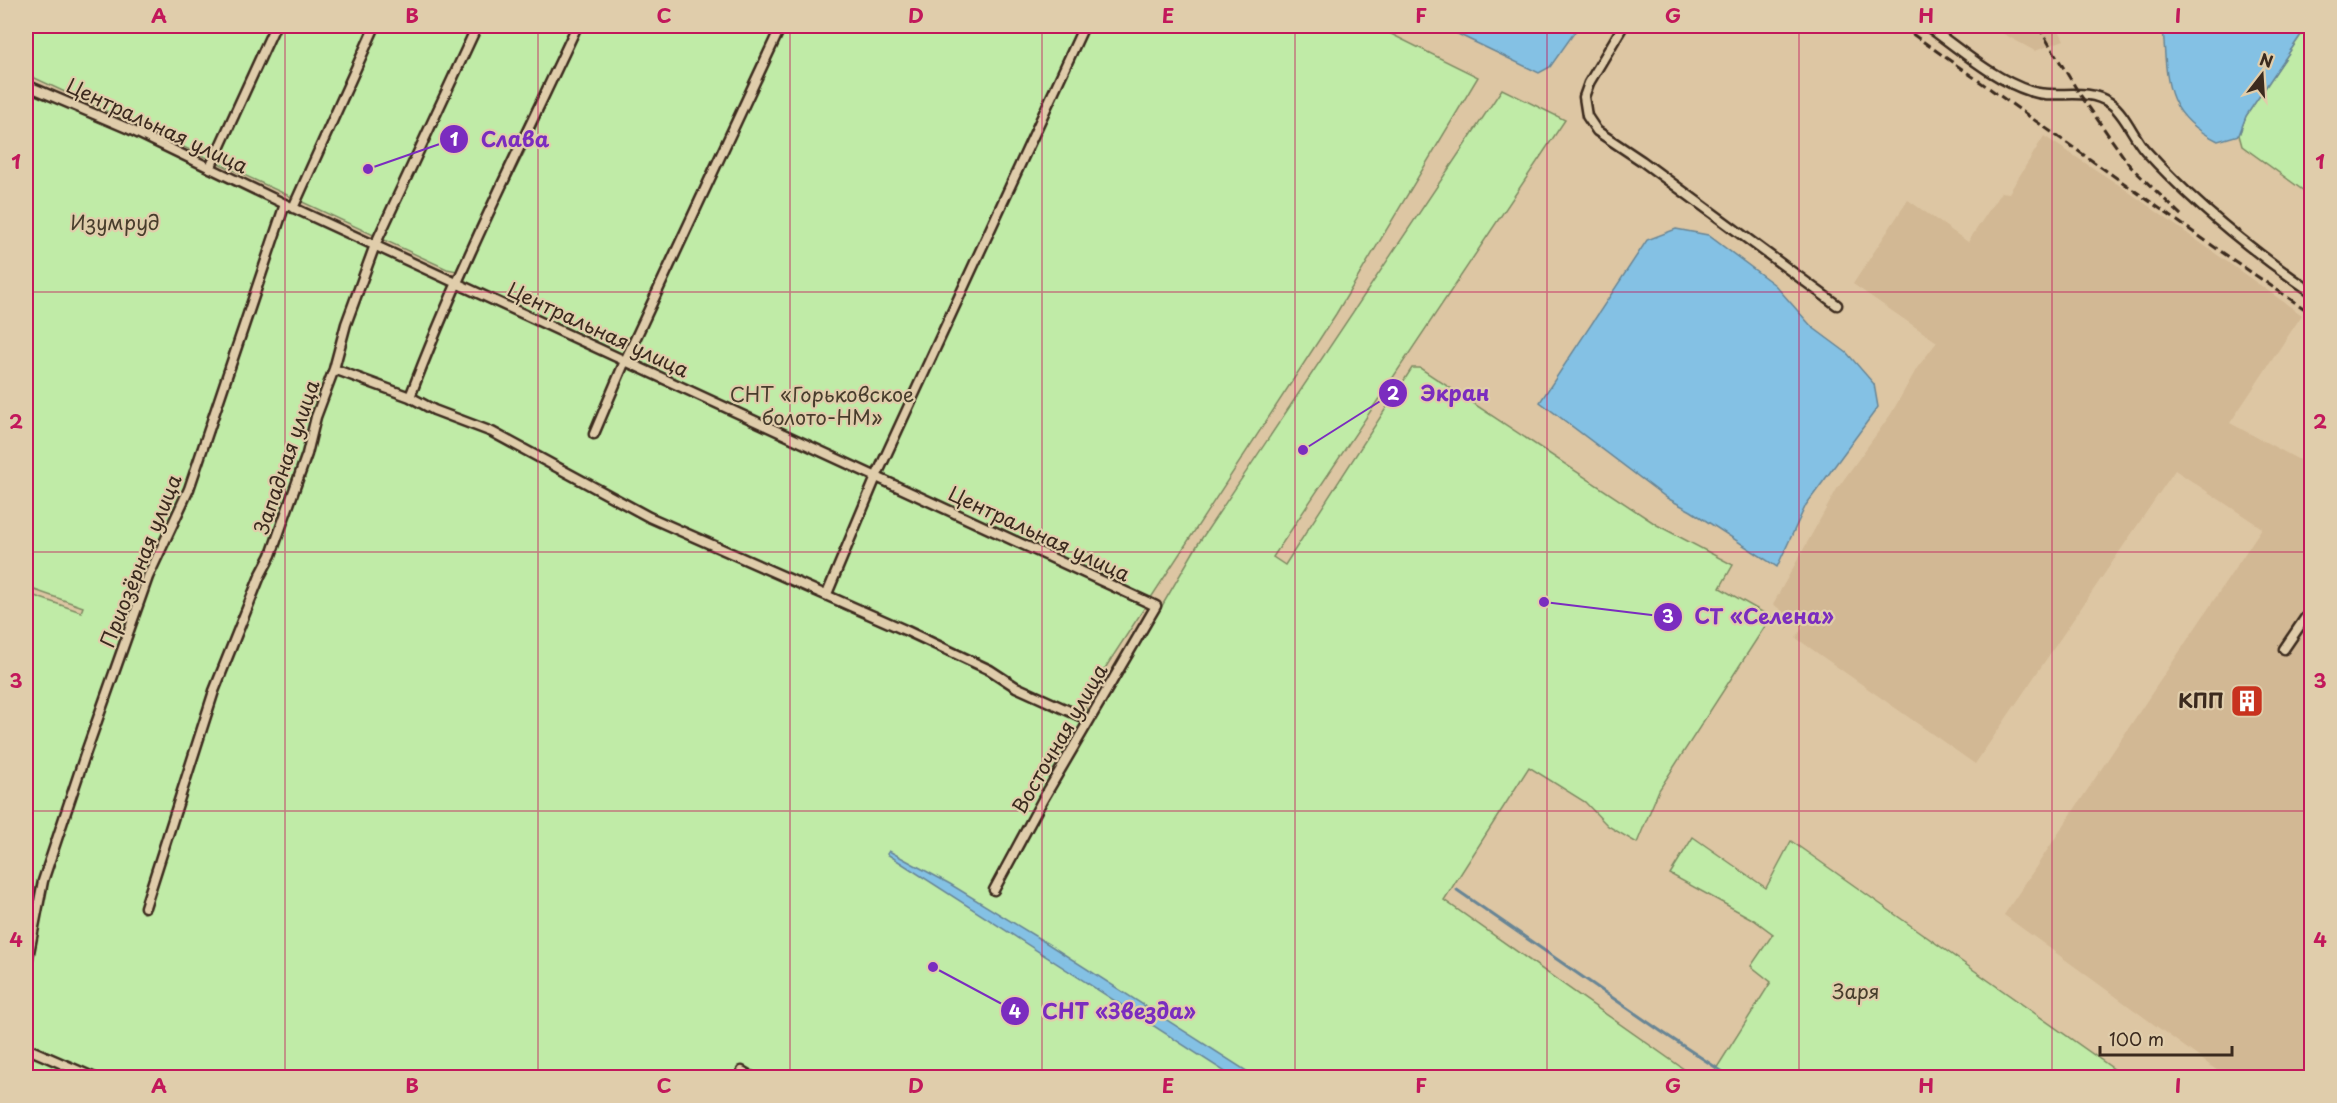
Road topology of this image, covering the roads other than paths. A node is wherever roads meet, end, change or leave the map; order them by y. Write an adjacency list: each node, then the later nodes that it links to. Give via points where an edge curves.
1 (275, 26): 10 (street)
2 (375, 26): 11 (street, Приозёрная улица)
3 (477, 26): 12 (street, Западная улица)
4 (577, 26): 13 (street)
5 (781, 26): 16 (street)
6 (1084, 26): 20 (street)
7 (1623, 26): 15 (street, via 1584,97 1587,116 1597,131)
8 (1927, 26): 14 (street, via 2009,83 2033,93 2079,93 2113,104 2144,149 2201,206)
9 (26, 85): 10 (street, Центральная улица)
10 (210, 168): 11 (street, Центральная улица)
11 (289, 206): 12 (street, Центральная улица); 28 (street, Приозёрная улица, via 189,489 148,577 86,752 43,881)
12 (375, 245): 13 (street, Центральная улица); 17 (street, Западная улица)
13 (457, 283): 16 (street, Центральная улица); 18 (street)
14 (2312, 292)
15 (1837, 305)
16 (625, 361): 19 (street); 20 (street, Центральная улица)
17 (334, 369): 18 (street); 27 (street, Западная улица, via 271,555 214,691)
18 (410, 397): 21 (street, via 492,432 659,522)
19 (594, 434)
20 (876, 477): 21 (street); 22 (street, Центральная улица)
21 (827, 594): 25 (street)
22 (1156, 606): 25 (street, Восточная улица)
23 (2312, 608): 24 (street)
24 (2284, 649)
25 (1089, 720): 26 (street, Восточная улица)
26 (994, 890)
27 (145, 907)
28 (26, 968)
29 (26, 1048): 31 (street)
30 (742, 1071): 32 (street)
31 (95, 1077)
32 (754, 1077)

